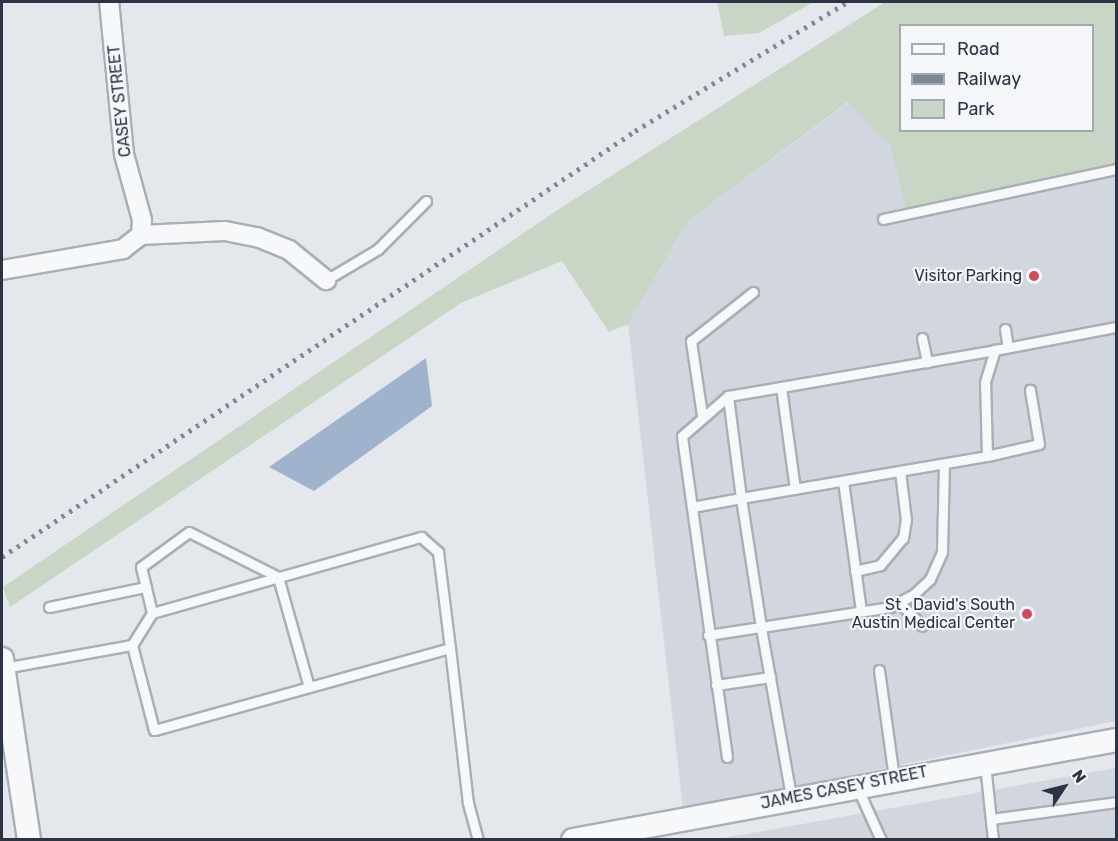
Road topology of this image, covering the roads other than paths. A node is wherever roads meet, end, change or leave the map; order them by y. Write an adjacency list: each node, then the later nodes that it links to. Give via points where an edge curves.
1 (109, 2): 5 (street, CASEY STREET, via 124,154 142,220)
2 (1116, 168): 4 (lane)
3 (426, 201): 7 (lane, via 378,249)
4 (883, 219)
5 (141, 235): 6 (street, via 123,249); 7 (street, via 225,231 257,237 289,250)
6 (2, 270)
7 (326, 280)
8 (753, 292): 18 (lane, via 691,341)
9 (1116, 327): 12 (lane)
10 (1005, 328): 12 (lane)
11 (922, 338): 14 (lane)
12 (1008, 347): 13 (lane)
13 (995, 350): 14 (lane); 19 (lane, via 985,382)
14 (927, 362): 15 (lane)
15 (781, 387): 17 (lane); 23 (lane)
16 (1030, 390): 19 (lane, via 1039,444)
17 (728, 396): 18 (lane); 24 (lane)
18 (702, 415): 25 (lane, via 682,436)
19 (987, 456): 20 (lane)
20 (944, 464): 21 (lane); 26 (lane)
21 (900, 471): 22 (lane); 28 (lane, via 906,520 903,538 880,565)
22 (843, 481): 23 (lane); 28 (lane)
23 (795, 489): 24 (lane)
24 (741, 498): 25 (lane); 36 (lane)
25 (692, 507): 37 (lane)
26 (945, 530): 27 (lane); 31 (lane, via 930,579)
27 (950, 541)
28 (855, 571): 33 (lane)
29 (278, 577): 30 (lane, via 189,532 141,567); 34 (lane); 39 (lane, via 422,537 438,552); 44 (lane)
30 (146, 587): 32 (lane); 34 (lane)
31 (899, 602): 33 (lane); 35 (lane)
32 (50, 607)
33 (861, 611): 36 (lane)
34 (152, 613): 38 (lane)
35 (922, 626)
36 (761, 627): 37 (lane); 42 (lane)
37 (708, 635): 43 (lane)
38 (132, 645): 40 (lane); 44 (lane, via 154,730)
39 (450, 648): 44 (lane); 55 (lane, via 468,803)
40 (2, 665): 54 (street)
41 (879, 670): 48 (lane)
42 (770, 677): 43 (lane); 50 (lane)
43 (716, 685): 46 (lane)
44 (309, 687)
45 (1116, 740): 47 (street, JAMES CASEY STREET)
46 (727, 757)
47 (984, 763): 48 (street, JAMES CASEY STREET); 52 (lane)
48 (894, 778): 49 (street, JAMES CASEY STREET)
49 (856, 785): 50 (street, JAMES CASEY STREET); 57 (lane)
50 (791, 796): 53 (street, JAMES CASEY STREET)
51 (1116, 802): 52 (lane)
52 (991, 819): 58 (lane)
53 (597, 838): 56 (street, JAMES CASEY STREET)
54 (29, 840)
55 (478, 840)
56 (573, 840)
57 (881, 840)
58 (993, 840)

